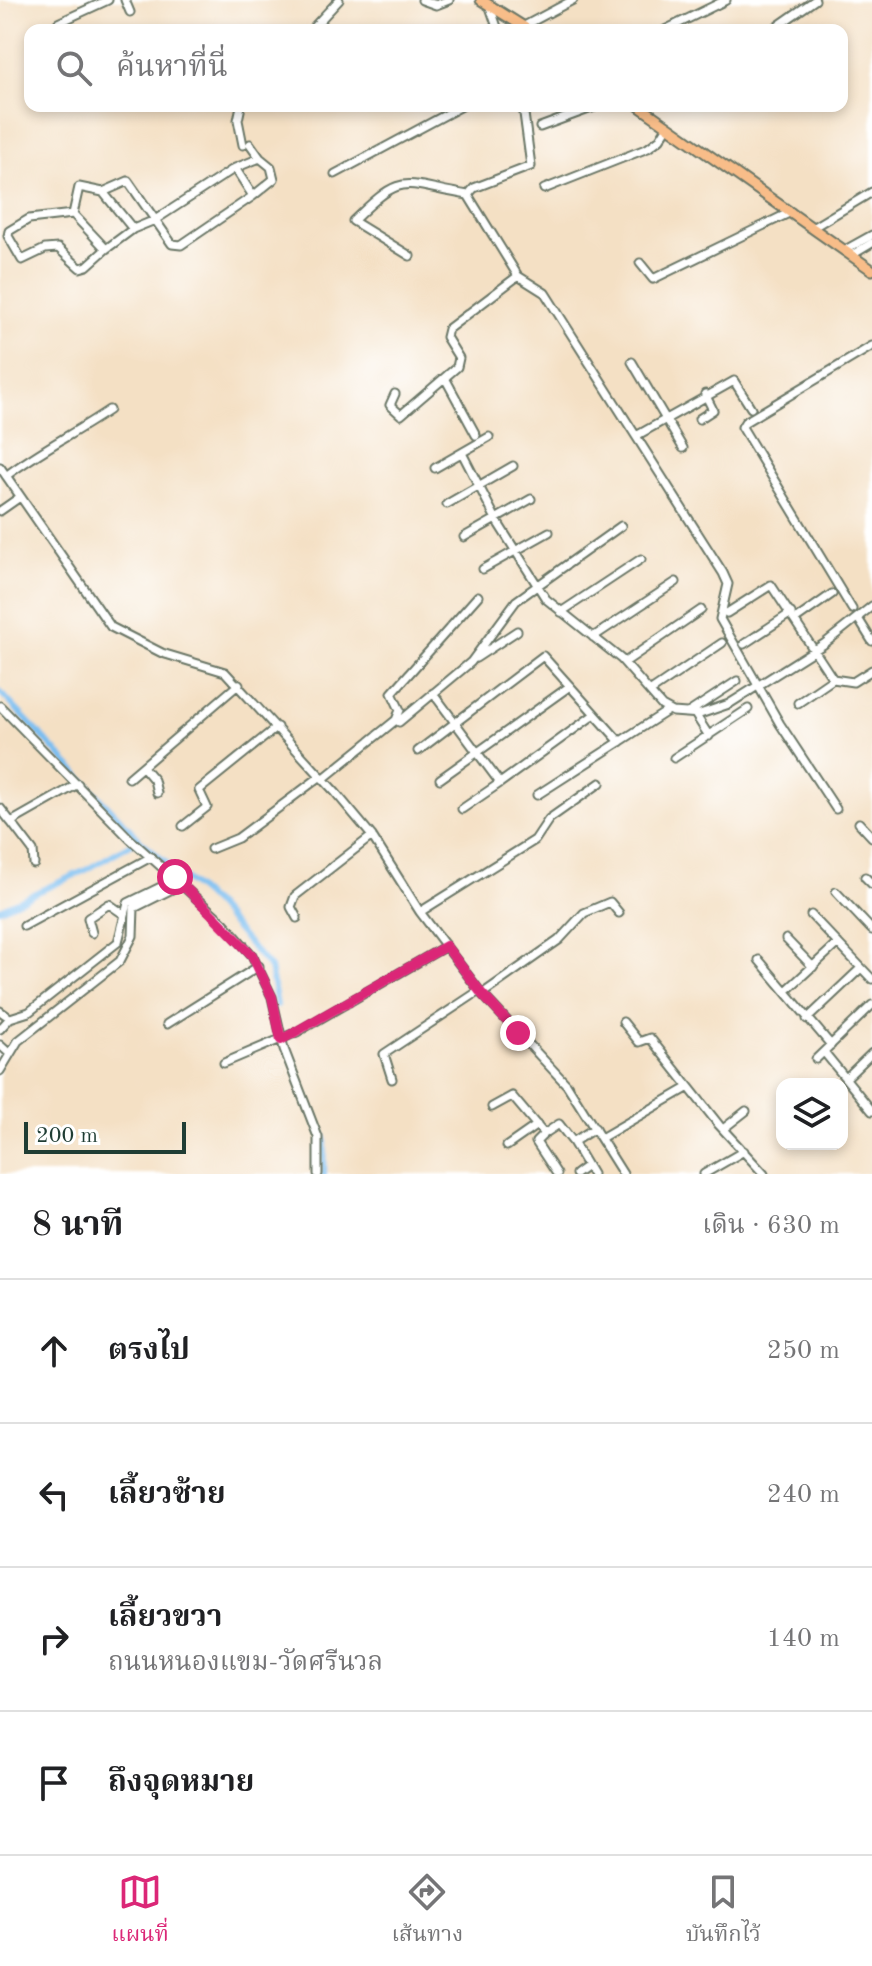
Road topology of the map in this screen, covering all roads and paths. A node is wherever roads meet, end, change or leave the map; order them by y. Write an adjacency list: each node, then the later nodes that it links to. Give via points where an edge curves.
1 (108, 0): 12 (street)
2 (125, 0): 10 (street)
3 (339, 0): 13 (street)
4 (422, 0): 5 (street, via 436,5)
5 (449, 0)
6 (573, 0): 16 (street)
7 (726, 0): 11 (street)
8 (815, 0): 19 (street)
9 (486, 2): 14 (street); 15 (main road)
10 (130, 12)
11 (686, 20): 17 (street); 18 (street)
12 (58, 23)
13 (317, 24)
14 (495, 24)
15 (520, 24)
16 (533, 24)
17 (678, 24)
18 (688, 24)
19 (781, 24)
20 (241, 112): 27 (street, via 239,132)
21 (451, 112): 31 (street)
22 (524, 112): 35 (street, via 531,166)
23 (581, 112): 26 (street)
24 (648, 112): 25 (main road)
25 (668, 126): 32 (street, via 648,148); 37 (main road)
26 (540, 127)
27 (247, 144): 28 (street); 29 (street)
28 (260, 158): 29 (street); 36 (street, via 271,167 274,179)
29 (249, 160): 30 (street)
30 (235, 168): 36 (street); 39 (street)
31 (335, 174)
32 (544, 189)
33 (103, 192): 38 (street, via 79,187); 39 (street, via 128,181); 41 (street)
34 (872, 192): 40 (street)
35 (468, 195): 46 (street, via 398,184 353,221); 49 (street)
36 (253, 196): 39 (street, via 181,245 172,244)
37 (791, 212): 40 (main road); 47 (street, via 653,279)
38 (73, 214): 44 (street); 44 (street, via 49,215 14,227 8,236 17,256 26,260 58,248 83,268)
39 (155, 220): 41 (street)
40 (812, 228): 45 (main road)
41 (133, 229): 44 (street)
42 (872, 235): 45 (street)
43 (872, 243): 45 (street)
44 (106, 249)
45 (849, 253): 48 (main road)
46 (410, 256)
47 (640, 263)
48 (872, 270)
49 (517, 274): 52 (street, via 448,329 446,337 459,363); 60 (street, via 545,293)
50 (872, 346): 56 (street)
51 (632, 362): 57 (street)
52 (445, 378): 53 (street, via 401,415 390,405); 59 (street)
53 (395, 394)
54 (705, 394): 56 (street, via 734,381); 57 (street); 58 (street, via 713,410)
55 (109, 410): 66 (street, via 89,426)
56 (753, 411): 84 (street, via 744,434)
57 (665, 417): 60 (street); 62 (street)
58 (699, 419)
59 (476, 435)
60 (636, 436): 102 (street, via 726,578 720,619)
61 (489, 437): 63 (street)
62 (683, 448)
63 (462, 453): 65 (street); 67 (street)
64 (513, 466): 67 (street)
65 (435, 468)
66 (2, 470): 68 (street)
67 (478, 486): 70 (street); 72 (street)
68 (20, 497): 71 (street); 101 (street, via 111,627 162,653 225,672)
69 (531, 499): 72 (street)
70 (447, 504)
71 (0, 511)
72 (495, 519): 75 (street); 76 (street)
73 (621, 526): 80 (street)
74 (549, 532): 76 (street)
75 (464, 537)
76 (515, 551): 78 (street); 80 (street)
77 (641, 559): 86 (street)
78 (483, 569)
79 (676, 582): 91 (street)
80 (536, 583): 86 (street); 96 (street, via 516,601)
81 (832, 594): 88 (street)
82 (478, 596): 121 (street, via 395,688 391,696 400,710 396,720)
83 (872, 606): 89 (street)
84 (852, 609)
85 (701, 610): 97 (street)
86 (561, 612): 91 (street)
87 (727, 613): 88 (street, via 771,585)
88 (793, 616): 94 (street); 95 (street)
89 (859, 620): 92 (street); 95 (street)
90 (517, 631): 96 (street)
91 (593, 637): 97 (street)
92 (872, 641)
93 (722, 643): 104 (street)
94 (744, 644)
95 (816, 649): 99 (street); 102 (street)
96 (471, 662): 105 (street)
97 (625, 662): 104 (street)
98 (872, 670): 99 (street, via 853,682)
99 (833, 679): 106 (street)
100 (737, 681): 111 (street)
101 (239, 684): 114 (street); 120 (street)
102 (757, 685): 111 (street, via 729,704); 131 (street)
103 (570, 686): 110 (street); 113 (street, via 543,656); 118 (street)
104 (651, 691): 109 (street)
105 (433, 693): 112 (street); 113 (street)
106 (798, 703)
107 (0, 706): 126 (street)
108 (748, 709): 115 (street)
109 (669, 710): 111 (street); 116 (street)
110 (595, 714): 116 (street); 124 (street)
111 (691, 714): 115 (street)
112 (399, 722)
113 (455, 723): 117 (street); 118 (street)
114 (277, 727): 121 (street); 134 (street, via 199,790 207,807)
115 (709, 736): 119 (street)
116 (620, 742): 128 (street)
117 (418, 751)
118 (478, 753): 123 (street); 124 (street)
119 (674, 758)
120 (143, 767): 122 (street); 127 (street)
121 (322, 777): 135 (street); 137 (street, via 238,838)
122 (129, 778)
123 (440, 779)
124 (500, 783): 130 (street)
125 (600, 783): 145 (street, via 549,819 535,840)
126 (78, 784): 132 (street); 138 (street)
127 (157, 793)
128 (537, 795)
129 (0, 808): 132 (street)
130 (462, 809)
131 (836, 809)
132 (11, 822): 139 (street, via 33,851)
133 (859, 823): 136 (street)
134 (183, 826)
135 (372, 836): 145 (street); 149 (street, via 295,896 291,907)
136 (872, 837)
137 (211, 849)
138 (151, 857): 141 (street); 150 (street)
139 (34, 864)
140 (865, 877): 143 (street)
141 (169, 878): 142 (street); 146 (street, via 128,903)
142 (182, 884): 157 (street); 175 (street, via 134,908 133,936 120,961 28,1032)
143 (872, 884)
144 (836, 892): 151 (street)
145 (420, 912): 155 (street)
146 (122, 913): 152 (street, via 109,904 92,913); 165 (street, via 118,942 29,1012)
147 (619, 913): 162 (street, via 610,902 593,908 559,940)
148 (811, 915): 154 (street)
149 (297, 918)
150 (24, 926)
151 (872, 930)
152 (92, 933)
153 (786, 939): 158 (street)
154 (838, 943): 158 (street); 159 (street)
155 (446, 946): 162 (street); 170 (street)
156 (759, 960): 161 (street)
157 (259, 966): 168 (street); 170 (street)
158 (813, 967): 161 (street)
159 (861, 968): 160 (street); 166 (street)
160 (872, 979)
161 (786, 991): 166 (street)
162 (480, 993): 180 (street, via 384,1054); 187 (street, via 567,1085)
163 (872, 1005): 172 (street)
164 (0, 1011): 165 (street)
165 (10, 1018): 169 (street)
166 (807, 1019): 172 (street)
167 (623, 1022): 182 (street, via 639,1042 650,1038)
168 (167, 1024)
169 (0, 1029)
170 (284, 1039): 177 (street); 195 (street, via 318,1137)
171 (0, 1045): 175 (street)
172 (831, 1045): 173 (street)
173 (824, 1052): 176 (street); 179 (street)
174 (872, 1053): 179 (street)
175 (10, 1054): 178 (street)
176 (816, 1059)
177 (224, 1063)
178 (0, 1071)
179 (846, 1078)
180 (392, 1079)
181 (848, 1080): 183 (street)
182 (689, 1087): 188 (street); 190 (street)
183 (870, 1105)
184 (492, 1107): 186 (street, via 512,1096)
185 (746, 1111): 188 (street)
186 (537, 1125): 189 (street); 192 (street)
187 (595, 1128): 190 (street); 191 (street)
188 (723, 1129): 193 (street)
189 (544, 1134): 191 (street, via 559,1124); 196 (street, via 536,1142)
190 (601, 1138): 199 (street)
191 (573, 1142): 194 (street)
192 (507, 1146)
193 (744, 1151): 200 (street); 201 (street)
194 (587, 1166): 197 (street); 198 (street)
195 (318, 1174)
196 (557, 1174)
197 (576, 1174)
198 (592, 1174)
199 (623, 1174)
200 (704, 1174)
201 (764, 1174)

